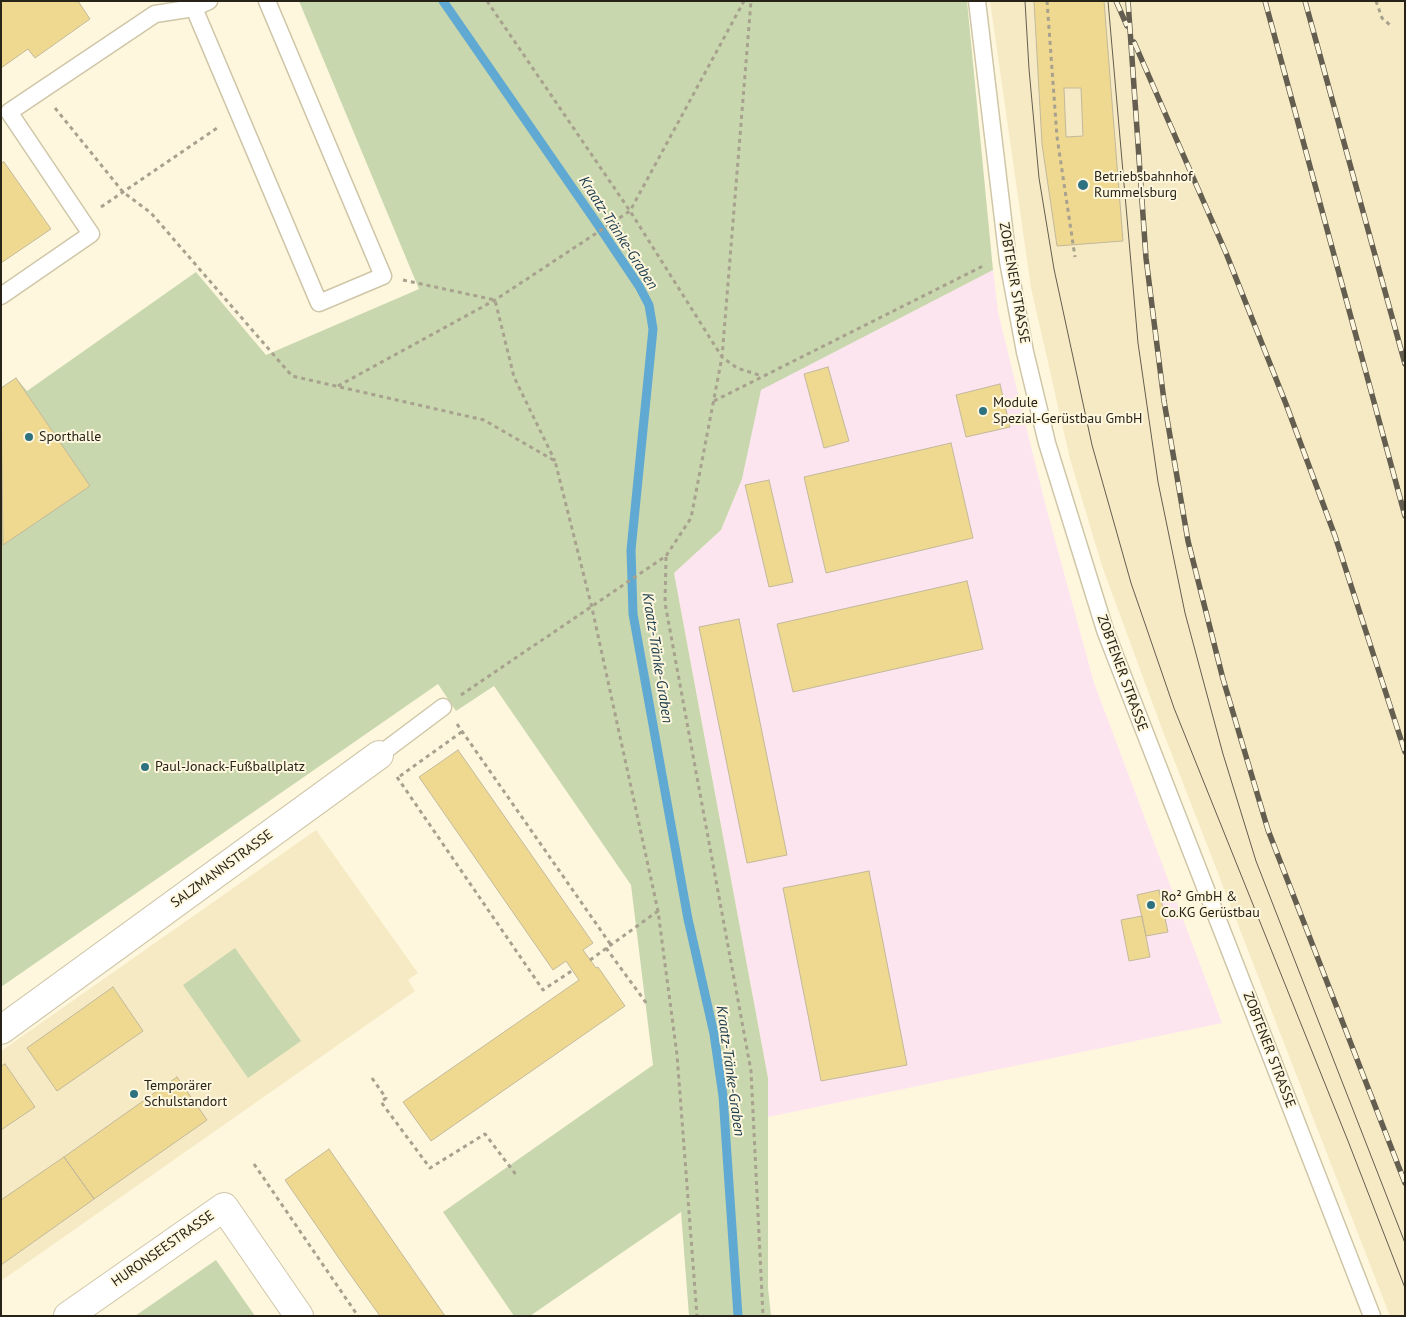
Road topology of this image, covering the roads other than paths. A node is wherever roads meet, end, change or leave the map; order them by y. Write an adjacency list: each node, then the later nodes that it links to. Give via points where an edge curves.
1 (210, 1): 4 (lane)
2 (267, 1): 4 (lane, via 383,276 318,303)
3 (978, 1): 11 (lane, ZOBTENER STRASSE, via 1008,261 1047,443 1105,630)
4 (192, 5): 5 (lane, via 155,14 9,112 90,234)
5 (1, 296)
6 (443, 707): 7 (lane, SALZMANNSTRASSE)
7 (379, 755): 8 (street, SALZMANNSTRASSE)
8 (1, 1030)
9 (68, 1316): 10 (street, HURONSEESTRASSE, via 224,1207)
10 (299, 1316)
11 (1372, 1316)

